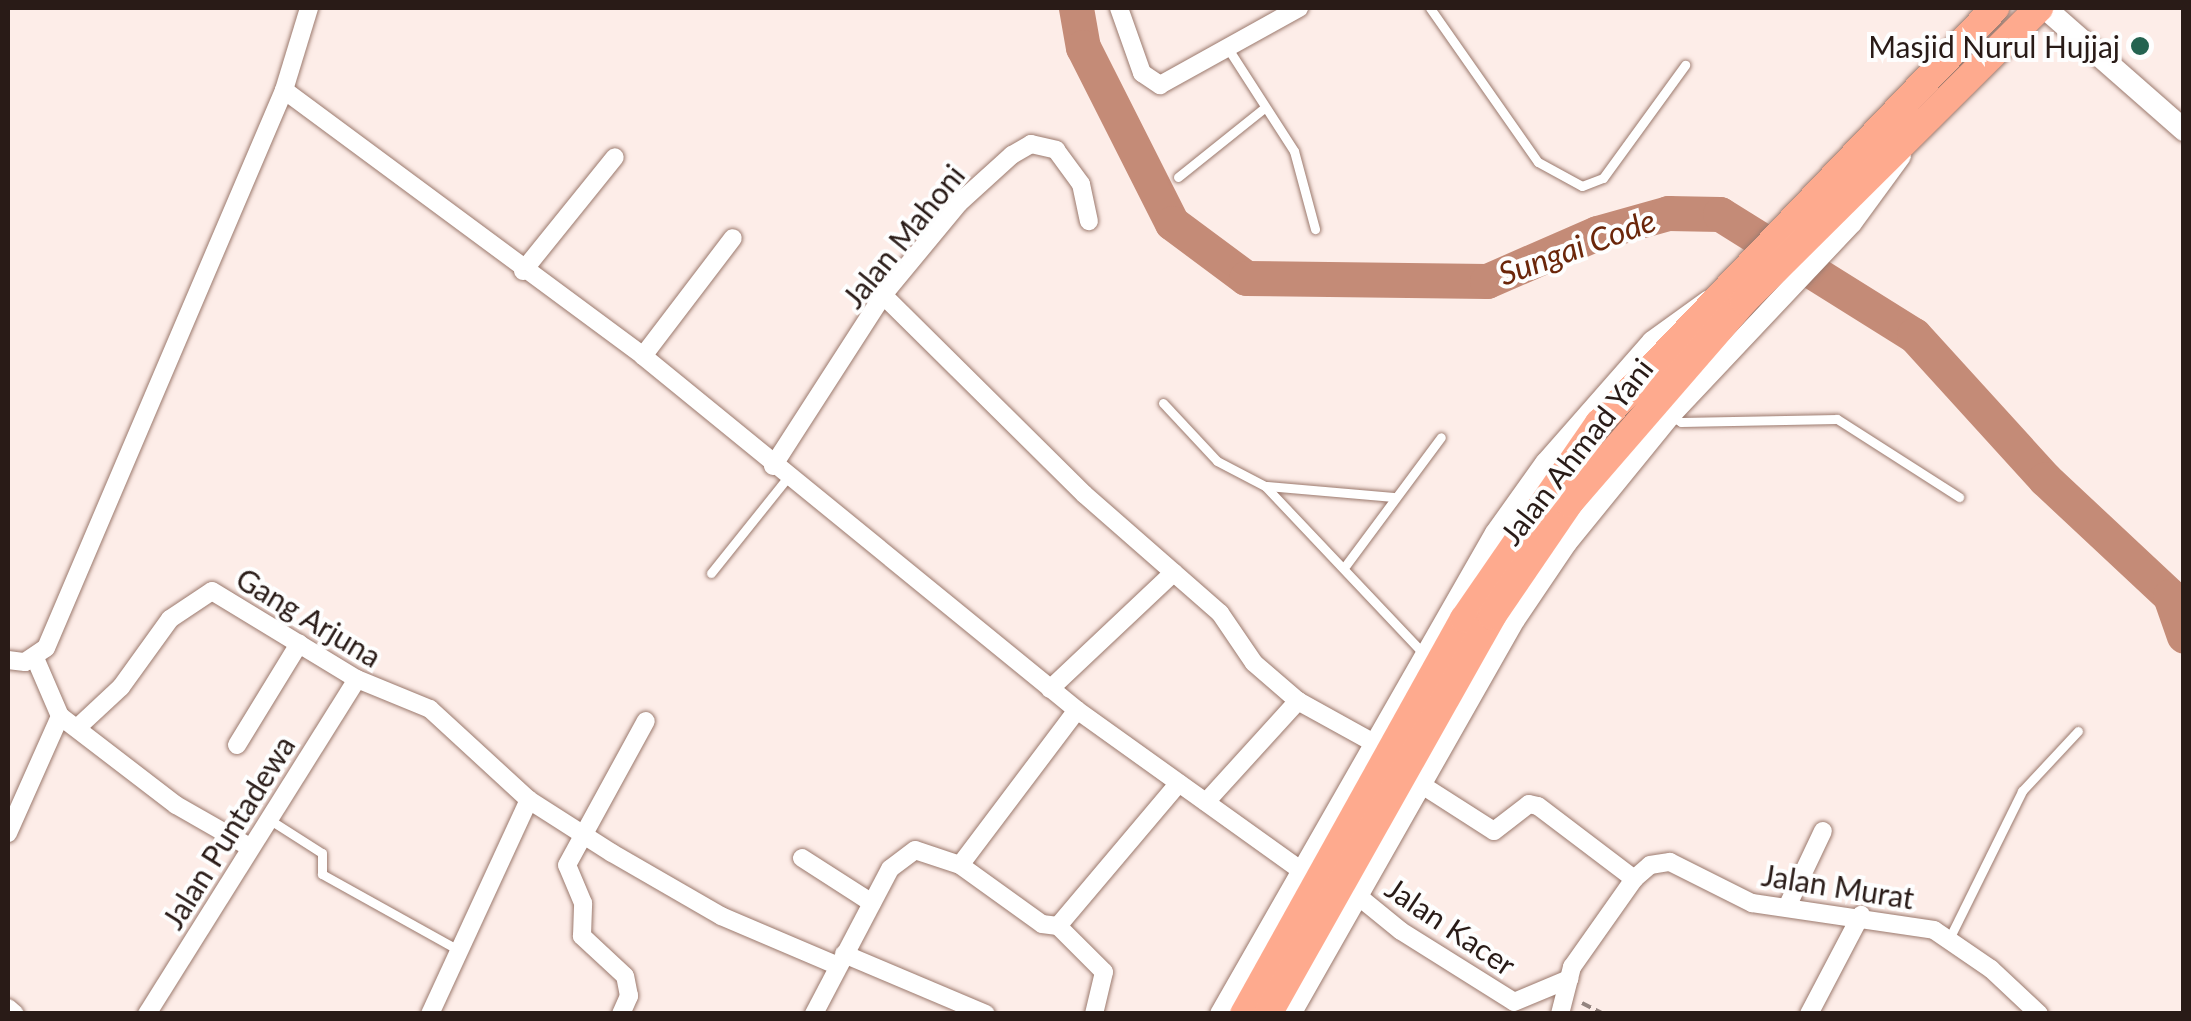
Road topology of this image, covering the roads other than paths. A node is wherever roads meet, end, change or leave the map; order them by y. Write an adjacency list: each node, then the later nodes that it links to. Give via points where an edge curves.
1 (310, 8): 9 (street)
2 (1120, 8): 7 (street, via 1142,73 1160,85)
3 (1299, 8): 7 (street)
4 (1430, 8): 8 (lane, via 1538,162 1582,186 1604,178)
5 (1996, 8): 14 (highway, Jalan Ahmad Yani)
6 (2042, 8): 11 (main road); 14 (highway, Jalan Ahmad Yani)
7 (1227, 47): 10 (lane)
8 (1686, 65)
9 (284, 90): 18 (street); 34 (street, via 46,648)
10 (1264, 108): 13 (lane); 16 (lane, via 1302,169)
11 (2184, 130)
12 (615, 158): 18 (street)
13 (1178, 176)
14 (1833, 211): 20 (highway, Jalan Ahmad Yani); 20 (street)
15 (1089, 221): 19 (street, Jalan Mahoni, via 1081,184 1067,162 1045,143 1031,144 959,203)
16 (1315, 229)
17 (733, 238): 21 (street)
18 (523, 271): 21 (street)
19 (883, 295): 25 (street, Jalan Mahoni); 30 (street, via 1084,494)
20 (1741, 298): 23 (street); 33 (street, via 1680,316 1652,341 1546,462); 57 (highway, Jalan Ahmad Yani, via 1558,519)
21 (642, 356): 25 (street)
22 (1164, 403): 26 (lane, via 1217,461)
23 (1670, 415): 28 (lane, via 1681,422 1837,419); 47 (street, via 1612,482 1515,620)
24 (1440, 438): 27 (lane)
25 (780, 472): 31 (lane); 37 (street)
26 (1265, 486): 27 (lane); 29 (lane)
27 (1394, 497): 29 (lane)
28 (1959, 497)
29 (1346, 565): 33 (lane)
30 (1174, 572): 37 (street); 38 (street, via 1220,613 1246,655)
31 (711, 574)
32 (299, 644): 36 (street, Gang Arjuna); 42 (street, Gang Arjuna, via 232,598 201,594 170,619 121,687); 45 (street)
33 (1422, 652): 44 (street)
34 (35, 658): 35 (street); 40 (street)
35 (8, 660)
36 (357, 679): 48 (street, Gang Arjuna, via 442,717); 50 (street, Jalan Puntadewa)
37 (1050, 689): 39 (street)
38 (1298, 701): 44 (street); 49 (street)
39 (1077, 710): 46 (street); 56 (street)
40 (60, 716): 42 (street); 52 (street)
41 (646, 722): 53 (street)
42 (76, 728): 54 (street, via 176,805)
43 (2078, 731): 63 (lane, via 2022,791)
44 (1374, 743): 57 (street)
45 (237, 744)
46 (1179, 783): 49 (street); 62 (street)
47 (1422, 784): 57 (street); 58 (street, via 1494,831 1529,804 1538,806)
48 (529, 800): 53 (street, Gang Arjuna); 64 (street)
49 (1206, 802): 57 (street)
50 (266, 818): 54 (street, Jalan Puntadewa); 64 (lane, via 322,853 322,874)
51 (1823, 831): 60 (street)
52 (8, 833)
53 (584, 836): 65 (street, Gang Arjuna, via 722,916); 72 (street, via 566,875 582,903 582,936 625,976 628,996)
54 (248, 846): 70 (street, Jalan Puntadewa)
55 (802, 858): 59 (street)
56 (960, 865): 59 (street, via 915,850 890,869); 62 (street, via 1042,924)
57 (1331, 879): 66 (street, Jalan Kacer, via 1514,1002); 76 (street); 77 (highway, Jalan Ahmad Yani); 78 (highway, Jalan Ahmad Yani); 79 (street)
58 (1634, 879): 60 (street, Jalan Murat, via 1650,865 1670,862 1752,903); 66 (street)
59 (872, 903): 65 (street)
60 (1788, 906): 61 (street, Jalan Murat)
61 (1862, 915): 63 (street, Jalan Murat); 80 (street)
62 (1058, 926): 75 (street, via 1104,972)
63 (1950, 937): 81 (street, Jalan Murat)
64 (457, 949): 71 (street)
65 (841, 960): 73 (street); 74 (street, Gang Arjuna)
66 (1568, 979): 67 (street)
67 (1564, 1006)
68 (8, 1008): 69 (street)
69 (15, 1014)
70 (148, 1014)
71 (430, 1014)
72 (621, 1014)
73 (814, 1014)
74 (986, 1014)
75 (1094, 1014)
76 (1220, 1014)
77 (1244, 1014)
78 (1268, 1014)
79 (1291, 1014)
80 (1809, 1014)
81 (2038, 1014)

